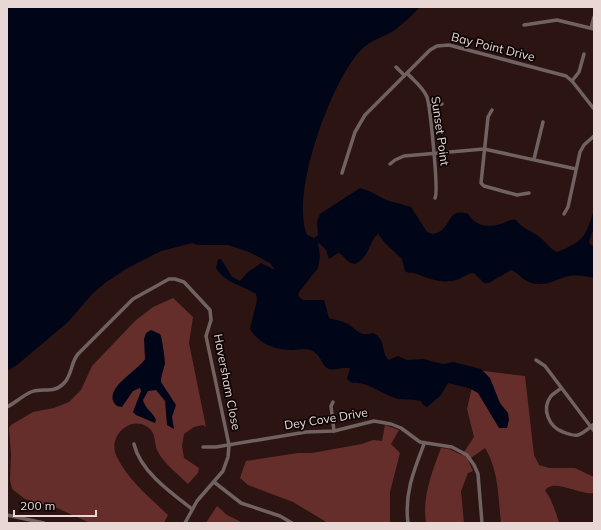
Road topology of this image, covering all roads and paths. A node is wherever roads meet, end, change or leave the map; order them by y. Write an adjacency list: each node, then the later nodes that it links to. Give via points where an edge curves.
1 (594, 17): 3 (street)
2 (524, 25): 3 (street, via 557,20)
3 (593, 29)
4 (584, 54): 7 (street, via 579,72)
5 (396, 67): 6 (street, Sunset Point)
6 (406, 74): 7 (street, Bay Point Drive, via 434,48 445,45 549,71 566,76); 9 (street, Sunset Point, via 425,93); 19 (street, Bay Point Drive, via 362,118)
7 (572, 81): 10 (street, Bay Point Drive)
8 (442, 104): 9 (street)
9 (429, 106): 15 (street, Sunset Point)
10 (594, 109)
11 (492, 110): 14 (street, via 488,117)
12 (543, 122): 16 (street)
13 (594, 136): 18 (street, via 582,149)
14 (484, 149): 15 (street); 16 (street); 20 (street, via 482,184 517,195)
15 (433, 153): 17 (street, via 404,156); 21 (street, Sunset Point, via 437,194)
16 (534, 159): 18 (street)
17 (390, 164)
18 (576, 169): 22 (street)
19 (342, 173)
20 (529, 193)
21 (435, 198)
22 (564, 214)
23 (536, 360): 24 (street, via 545,366)
24 (561, 388): 28 (street); 28 (street, via 548,401 548,420 558,430 575,435)
25 (333, 402): 29 (street, via 331,406)
26 (7, 407): 33 (street, Haversham Close, via 32,392 51,391 63,384 70,374 76,356 118,312 148,289 175,279 186,284 210,310 211,320 206,336)
27 (594, 424): 28 (street)
28 (590, 427): 30 (street)
29 (334, 430): 32 (street, Dey Cove Drive, via 380,421 396,425); 33 (street, Dey Cove Drive)
30 (594, 431)
31 (134, 444): 36 (street, via 140,459 155,477)
32 (424, 444): 41 (street, via 412,474 407,497); 42 (street, Dey Cove Drive, via 452,447 460,450 472,461 478,474)
33 (229, 445): 34 (street, Dey Cove Drive); 35 (street, Haversham Close, via 225,466)
34 (203, 447)
35 (214, 482): 36 (street, Haversham Close); 40 (street, via 241,503 280,516)
36 (192, 509): 39 (street, Haversham Close)
37 (7, 515): 38 (street)
38 (44, 523)
39 (185, 523)
40 (292, 523)
41 (408, 523)
42 (482, 523)

